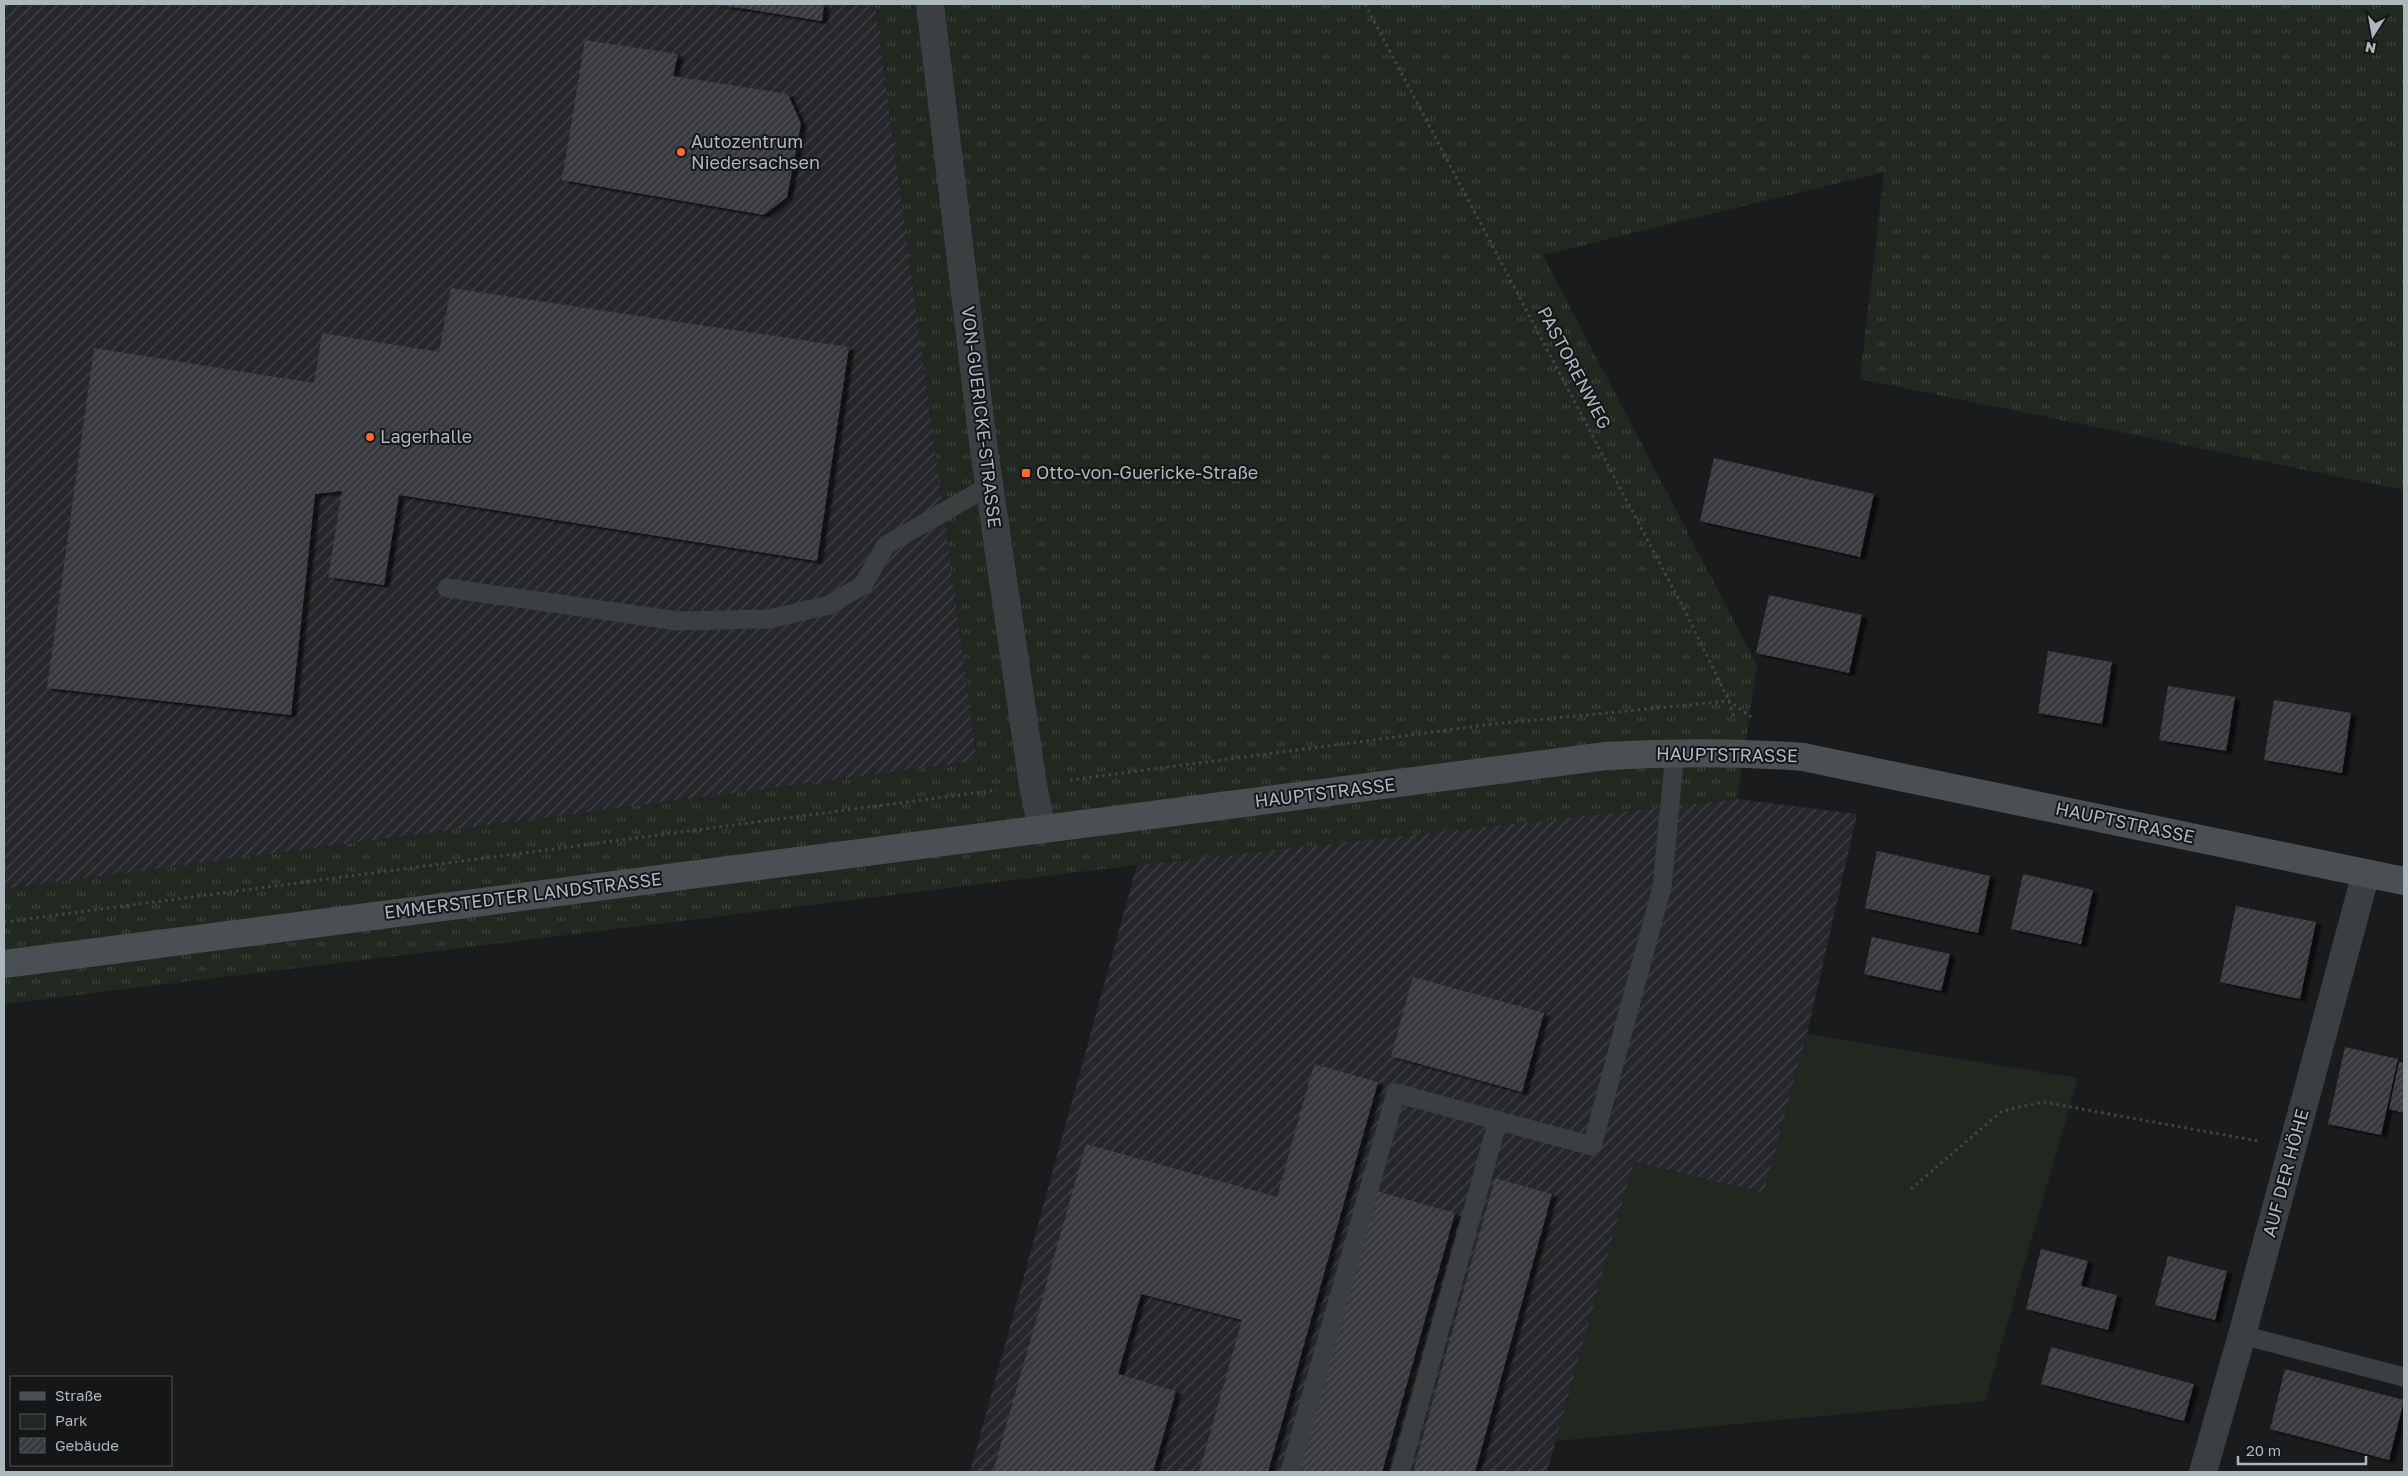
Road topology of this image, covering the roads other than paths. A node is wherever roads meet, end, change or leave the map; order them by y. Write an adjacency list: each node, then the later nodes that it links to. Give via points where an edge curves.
1 (930, 4): 2 (street, VON-GUERICKE-STRASSE)
2 (989, 486): 3 (lane, via 886,545 864,586 829,605 769,619 678,621); 5 (street, VON-GUERICKE-STRASSE)
3 (447, 588)
4 (1676, 752): 5 (main road, HAUPTSTRASSE, via 1606,756); 6 (main road, HAUPTSTRASSE, via 1803,756); 9 (lane, via 1662,887 1592,1146)
5 (1042, 829): 8 (main road, EMMERSTEDTER LANDSTRASSE)
6 (2366, 873): 7 (main road, HAUPTSTRASSE); 10 (street, AUF DER HÖHE)
7 (2404, 881)
8 (4, 964)
9 (1498, 1120): 12 (lane, via 1396,1092); 13 (lane)
10 (2242, 1335): 11 (lane); 14 (street, AUF DER HÖHE)
11 (2404, 1377)
12 (1290, 1472)
13 (1400, 1472)
14 (2203, 1472)

